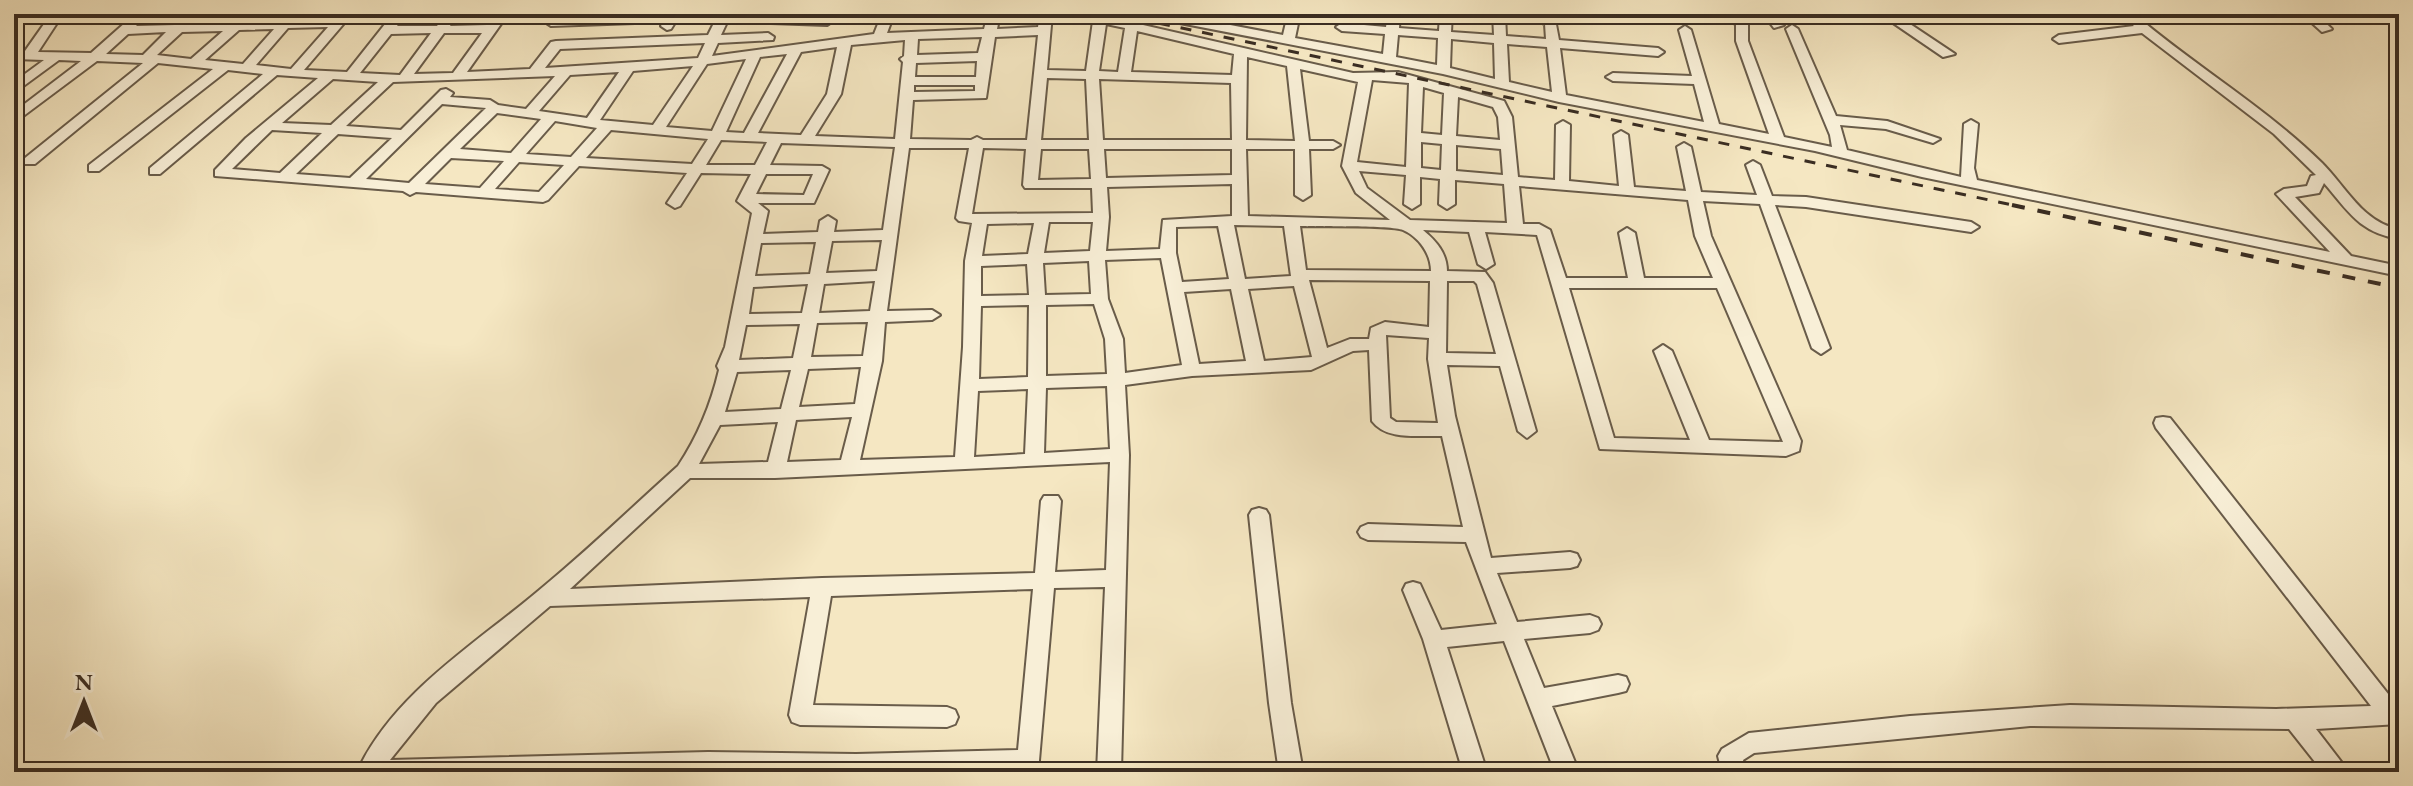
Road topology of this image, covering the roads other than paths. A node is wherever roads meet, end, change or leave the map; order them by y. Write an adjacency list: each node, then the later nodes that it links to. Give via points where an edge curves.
1 (142, 14): 42 (street)
2 (193, 14): 37 (street)
3 (250, 14): 36 (street)
4 (400, 14): 43 (street)
5 (452, 14): 38 (street)
6 (502, 14): 39 (street)
7 (888, 14): 52 (street)
8 (994, 14): 48 (street)
9 (1046, 14): 45 (street)
10 (1079, 14): 30 (street)
11 (1154, 14): 26 (street)
12 (1244, 14): 46 (street)
13 (1294, 14): 58 (street)
14 (1394, 14): 47 (street)
15 (1446, 14): 50 (street)
16 (1500, 14): 22 (street); 55 (street)
17 (1734, 14): 132 (street)
18 (1886, 14): 69 (street)
19 (2127, 14): 40 (street)
20 (2308, 14): 41 (street)
21 (725, 15): 23 (street); 24 (street); 53 (street)
22 (1531, 15): 61 (street, via 1550,20)
23 (672, 16): 28 (street); 56 (street)
24 (772, 16): 25 (street); 51 (street)
25 (828, 17): 60 (street)
26 (1181, 17): 46 (street)
27 (342, 18): 29 (street); 88 (street)
28 (620, 18): 33 (street); 59 (street)
29 (290, 19): 36 (street); 83 (street)
30 (1100, 19): 35 (street); 92 (street)
31 (53, 20): 68 (street)
32 (1342, 20): 47 (street); 63 (street)
33 (551, 22)
34 (1779, 23): 115 (street)
35 (1131, 27): 67 (street); 93 (street)
36 (231, 28): 37 (street); 78 (street)
37 (178, 29): 42 (street); 74 (street)
38 (441, 29): 39 (street); 43 (street); 98 (street)
39 (491, 29): 91 (street)
40 (2143, 29): 54 (street); 156 (street, via 2249,105)
41 (2326, 29)
42 (125, 30): 72 (street)
43 (387, 30): 97 (street)
44 (1685, 30): 100 (street)
45 (1044, 31): 48 (street); 90 (street)
46 (1235, 31): 58 (street)
47 (1392, 31): 50 (street); 76 (street)
48 (990, 32): 49 (street, via 935,29); 73 (street)
49 (912, 35): 52 (street); 75 (street)
50 (1445, 36): 55 (street); 85 (street)
51 (768, 37): 53 (street); 65 (street)
52 (879, 37): 57 (street)
53 (716, 39): 56 (street); 77 (street)
54 (2059, 39)
55 (1500, 40): 61 (street); 104 (street)
56 (660, 41): 59 (street); 80 (street)
57 (845, 41): 60 (street); 129 (street, via 834,94)
58 (1288, 41): 63 (street)
59 (609, 44): 84 (street); 89 (street, via 556,45)
60 (817, 44): 62 (street)
61 (1554, 45): 64 (street); 108 (street)
62 (796, 48): 65 (street); 126 (street)
63 (1339, 49): 76 (street)
64 (1610, 49): 66 (street); 96 (street)
65 (759, 52): 77 (street); 125 (street)
66 (1658, 52)
67 (1241, 53): 79 (street); 99 (street)
68 (30, 54): 70 (street); 71 (street)
69 (1948, 54)
70 (14, 55)
71 (58, 55): 72 (street); 105 (street)
72 (96, 56): 74 (street); 114 (street)
73 (984, 57): 75 (street); 102 (street)
74 (150, 59): 78 (street); 145 (street)
75 (907, 59): 101 (street)
76 (1389, 60): 85 (street)
77 (703, 61): 80 (street); 122 (street)
78 (195, 62): 81 (street)
79 (1293, 64): 94 (street); 137 (street)
80 (649, 65): 82 (street)
81 (225, 66): 83 (street); 149 (street)
82 (629, 67): 84 (street); 116 (street)
83 (246, 68): 87 (street)
84 (592, 69): 86 (street)
85 (1443, 70): 104 (street)
86 (566, 71): 89 (street); 112 (street)
87 (273, 72): 88 (street); 152 (street)
88 (294, 73): 95 (street)
89 (534, 73): 91 (street)
90 (1040, 74): 92 (street); 138 (street)
91 (459, 76): 98 (street); 109 (street)
92 (1092, 76): 93 (street); 135 (street)
93 (1124, 76): 99 (street)
94 (1357, 76): 103 (street); 148 (street, via 1365,83)
95 (328, 77): 97 (street); 119 (street)
96 (1613, 77): 100 (street); 111 (street)
97 (349, 78): 98 (street)
98 (397, 79): 121 (street)
99 (1238, 79): 136 (street)
100 (1700, 80): 120 (street)
101 (907, 81): 102 (street); 107 (street)
102 (982, 81): 107 (street, via 981,95)
103 (1416, 81): 106 (street); 127 (street)
104 (1502, 85): 108 (street)
105 (14, 89)
106 (1451, 89): 131 (street); 140 (street, via 1499,104)
107 (906, 96): 134 (street)
108 (1559, 98): 111 (street)
109 (439, 100): 110 (street); 123 (street)
110 (494, 108): 112 (street); 142 (street)
111 (1617, 109): 120 (street)
112 (530, 113): 113 (street)
113 (552, 116): 116 (street); 144 (street)
114 (14, 119)
115 (1831, 120): 130 (street, via 1887,125); 143 (street)
116 (599, 124): 122 (street); 146 (street)
117 (1971, 124): 160 (street)
118 (1563, 125): 162 (street)
119 (269, 126): 121 (street); 155 (street, via 220,173)
120 (1713, 127): 132 (street)
121 (336, 129): 123 (street); 155 (street)
122 (657, 130): 125 (street)
123 (404, 134): 161 (street)
124 (1621, 135): 164 (street)
125 (717, 136): 126 (street); 150 (street)
126 (749, 137): 128 (street)
127 (1416, 137): 131 (street); 153 (street)
128 (776, 138): 129 (street); 151 (street)
129 (806, 139): 134 (street)
130 (1933, 139)
131 (1449, 140): 140 (street); 154 (street)
132 (1778, 140): 143 (street)
133 (977, 141): 134 (street); 138 (street); 174 (street, via 964,218)
134 (901, 143): 185 (street)
135 (1094, 143): 136 (street); 138 (street); 159 (street)
136 (1240, 143): 137 (street); 157 (street)
137 (1302, 143): 139 (street); 166 (street)
138 (1033, 144): 159 (street, via 1030,185)
139 (1333, 145)
140 (1506, 145): 158 (street)
141 (1684, 147): 167 (street)
142 (447, 153): 144 (street); 163 (street)
143 (1840, 153): 160 (street)
144 (514, 159): 146 (street); 165 (street)
145 (30, 161)
146 (576, 163): 150 (street); 165 (street, via 546,197)
147 (1753, 165): 169 (street)
148 (1349, 166): 153 (street); 181 (street, via 1361,190)
149 (94, 168)
150 (696, 169): 151 (street); 170 (street)
151 (758, 170): 168 (street); 168 (street, via 822,170 809,200)
152 (155, 171)
153 (1414, 171): 154 (street); 171 (street)
154 (1449, 174): 158 (street); 172 (street)
155 (283, 178): 161 (street)
156 (2327, 178): 184 (street, via 2370,228); 190 (street, via 2316,179 2310,192 2284,194)
157 (1240, 179): 159 (street); 176 (street)
158 (1508, 179): 162 (street); 178 (street)
159 (1099, 183): 173 (street)
160 (1970, 183): 190 (street)
161 (353, 184): 163 (street)
162 (1562, 184): 164 (street)
163 (410, 190): 165 (street)
164 (1627, 190): 167 (street)
165 (483, 193)
166 (1303, 195)
167 (1692, 197): 169 (street); 201 (street)
168 (746, 198): 186 (street, via 745,204 760,211)
169 (1765, 199): 180 (street); 213 (street)
170 (675, 203)
171 (1412, 204)
172 (1447, 204)
173 (1101, 217): 175 (street); 188 (street)
174 (980, 219): 175 (street); 191 (street)
175 (1042, 219): 189 (street)
176 (1233, 220): 177 (street); 187 (street, via 1168,223); 202 (street)
177 (1291, 220): 181 (street); 197 (street)
178 (1515, 226): 179 (street); 199 (street, via 1544,233)
179 (1476, 227): 181 (street); 192 (street)
180 (1971, 227)
181 (1408, 228): 194 (street, via 1434,249)
182 (826, 229): 185 (street); 186 (street); 196 (street)
183 (1627, 233): 200 (street)
184 (2399, 234)
185 (889, 235): 195 (street)
186 (753, 239): 198 (street)
187 (1168, 253): 188 (street); 203 (street)
188 (1097, 258): 189 (street); 205 (street)
189 (1035, 259): 191 (street); 204 (street)
190 (2346, 260): 193 (street)
191 (973, 261): 206 (street)
192 (1486, 264)
193 (2399, 271)
194 (1441, 274): 197 (street); 211 (street); 217 (street, via 1479,276 1485,283)
195 (884, 276): 196 (street); 208 (street)
196 (817, 278): 198 (street); 209 (street)
197 (1300, 278): 202 (street); 215 (street)
198 (745, 282): 210 (street)
199 (1558, 283): 200 (street); 232 (street, via 1604,441 1613,447)
200 (1637, 283): 201 (street)
201 (1723, 283): 232 (street, via 1792,441 1786,449)
202 (1239, 284): 203 (street); 221 (street)
203 (1174, 287): 222 (street)
204 (1038, 297): 205 (street); 206 (street); 224 (street)
205 (1100, 299): 223 (street, via 1114,339)
206 (973, 301): 225 (street)
207 (932, 315): 208 (street)
208 (880, 316): 209 (street); 218 (street)
209 (809, 318): 210 (street); 219 (street)
210 (738, 320): 220 (street)
211 (1435, 333): 212 (street, via 1379,328); 216 (street)
212 (1375, 344): 215 (street, via 1350,345); 230 (street, via 1384,426)
213 (1821, 348)
214 (1663, 351): 232 (street)
215 (1322, 357): 221 (street, via 1311,364)
216 (1437, 359): 217 (street); 230 (street)
217 (1506, 360): 231 (street)
218 (873, 361): 219 (street); 226 (street)
219 (801, 363): 220 (street); 227 (street)
220 (726, 366): 228 (street)
221 (1256, 366): 222 (street)
222 (1192, 370): 223 (street)
223 (1114, 380): 224 (street); 233 (street)
224 (1035, 384): 225 (street); 234 (street)
225 (970, 385): 235 (street)
226 (863, 410): 227 (street); 236 (street)
227 (788, 415): 228 (street); 238 (street)
228 (714, 419): 237 (street)
229 (2163, 423): 255 (street)
230 (1449, 430): 242 (street)
231 (1527, 431)
232 (1703, 448)
233 (1120, 455): 234 (street); 245 (street)
234 (1034, 460): 235 (street)
235 (964, 464): 236 (street)
236 (848, 468): 238 (street)
237 (685, 471): 238 (street); 249 (street)
238 (775, 471)
239 (1051, 501): 246 (street)
240 (1259, 515): 264 (street)
241 (1368, 532): 242 (street)
242 (1475, 535): 244 (street)
243 (1570, 560): 244 (street)
244 (1484, 566): 251 (street)
245 (1116, 578): 246 (street); 263 (street)
246 (1047, 579): 247 (street); 258 (street)
247 (822, 586): 249 (street); 256 (street, via 800,715)
248 (1413, 590): 252 (street)
249 (545, 598): 262 (street, via 413,708)
250 (1590, 624): 251 (street)
251 (1511, 633): 252 (street); 254 (street)
252 (1434, 639): 265 (street)
253 (1618, 684): 254 (street)
254 (1537, 699): 266 (street)
255 (2395, 715): 257 (street)
256 (947, 717)
257 (2296, 720): 267 (street, via 2070,715 1972,719 1749,743 1730,756); 268 (street)
258 (1028, 766): 260 (street)
259 (855, 768): 260 (street); 261 (street, via 708,762)
260 (930, 768)
261 (513, 771): 262 (street)
262 (370, 772)
263 (1109, 772)
264 (1291, 772)
265 (1475, 772)
266 (1567, 772)
267 (1734, 772)
268 (2337, 772)

